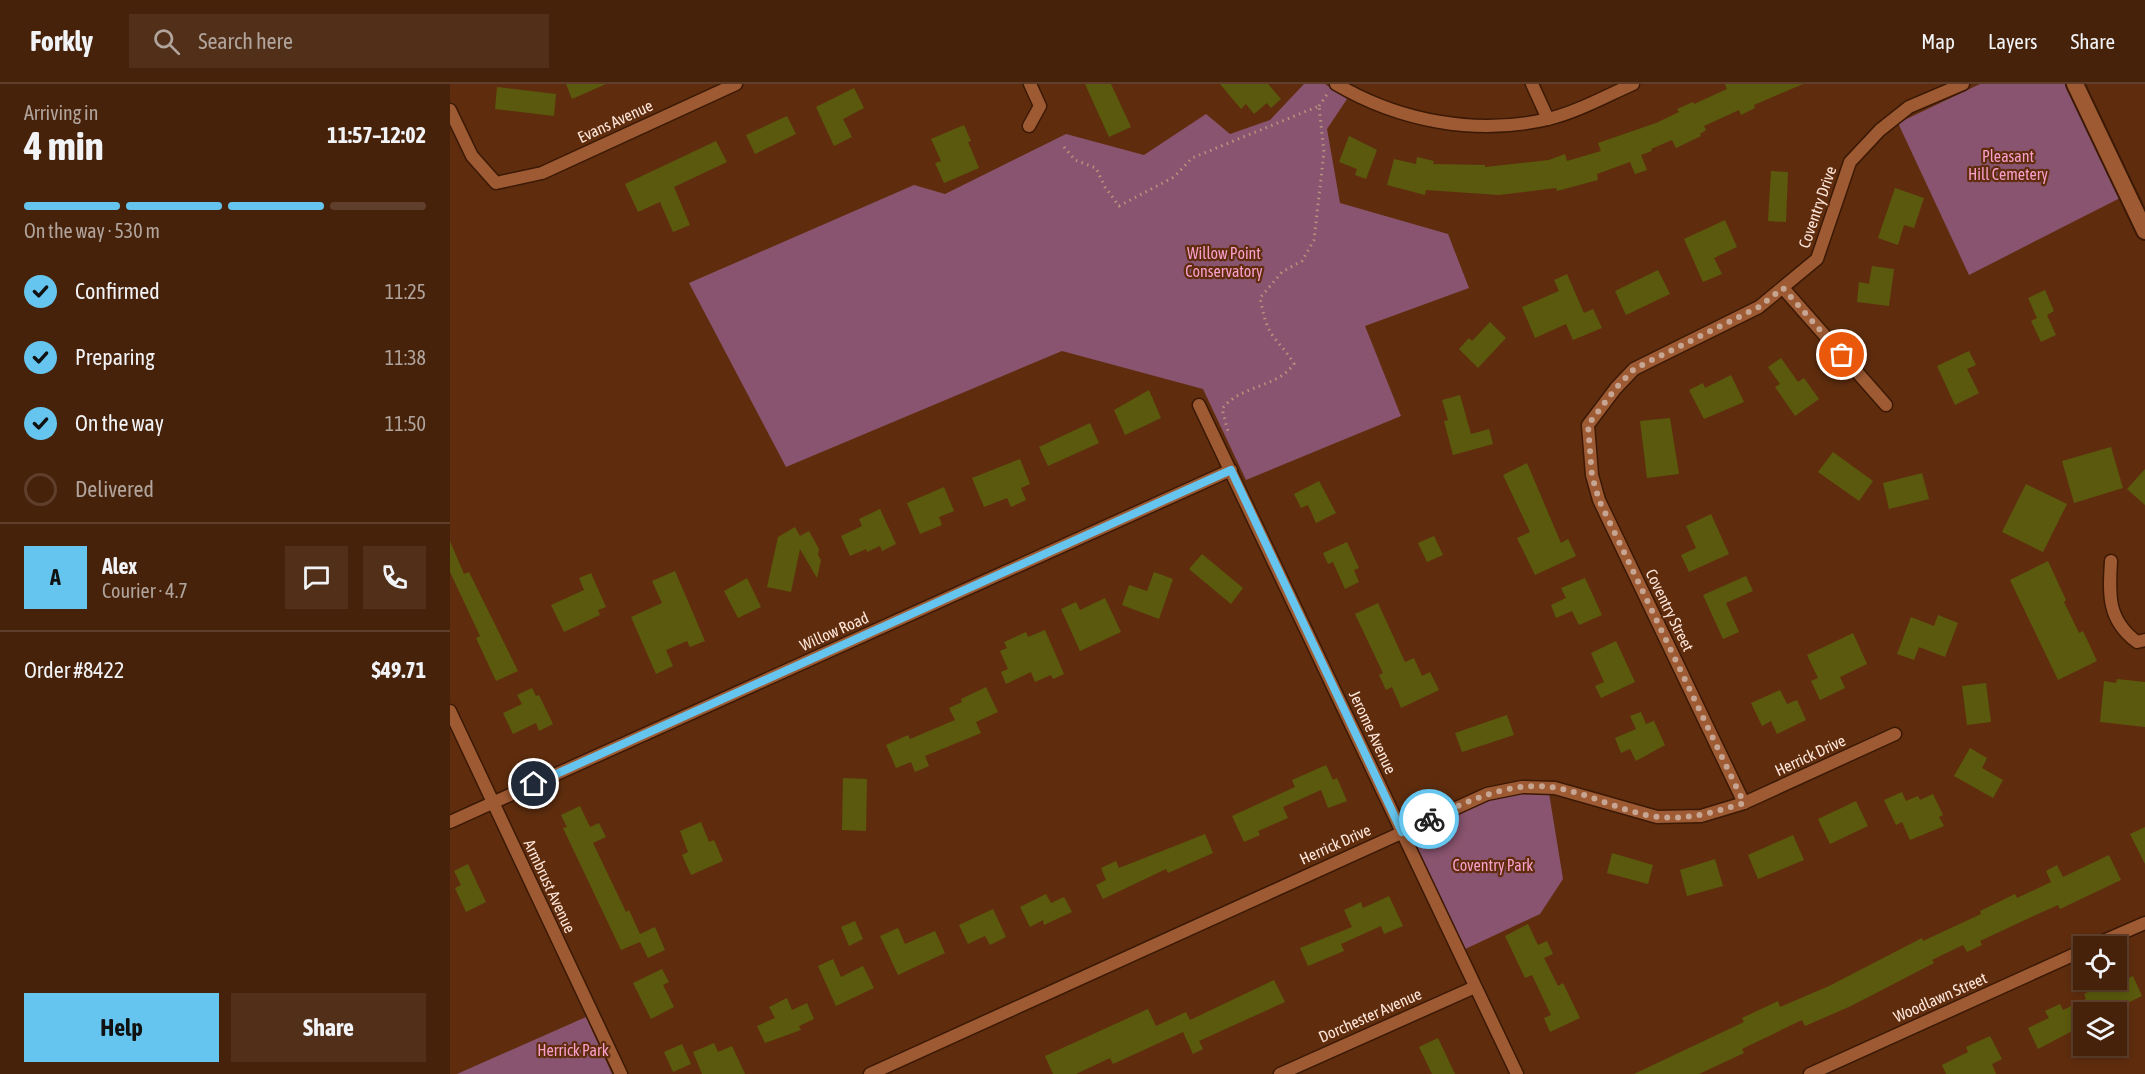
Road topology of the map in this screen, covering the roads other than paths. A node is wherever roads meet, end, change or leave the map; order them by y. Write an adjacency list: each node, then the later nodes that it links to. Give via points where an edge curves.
1 (736, 84): 8 (street, Evans Avenue, via 542,173 496,183 472,156)
2 (1030, 84): 10 (street, via 1040,106)
3 (1532, 84): 9 (street)
4 (1633, 84): 9 (street)
5 (1963, 84): 12 (street, Coventry Drive, via 1909,107 1850,162 1817,259)
6 (2075, 84): 11 (main road)
7 (1333, 87): 9 (street, via 1380,107 1436,121 1497,125)
8 (450, 110)
9 (1548, 119)
10 (1029, 126)
11 (2144, 226)
12 (1783, 288): 14 (street); 15 (street, Coventry Drive, via 1759,307 1634,369)
13 (1199, 405): 16 (street, Jerome Avenue)
14 (1886, 405)
15 (1588, 425): 22 (street, Coventry Street, via 1592,476 1599,500)
16 (1231, 470): 21 (street, Willow Road); 24 (street, Jerome Avenue)
17 (2111, 561): 18 (street, via 2109,598 2122,631 2137,642)
18 (2145, 640)
19 (450, 711): 21 (street, Armbrust Avenue)
20 (1895, 734): 22 (street, Herrick Drive)
21 (493, 802): 23 (street, Willow Road); 29 (street, Armbrust Avenue)
22 (1744, 803): 24 (street, Herrick Drive, via 1701,816 1657,817 1572,791 1522,787 1476,798)
23 (450, 822)
24 (1402, 832): 28 (street, Jerome Avenue); 30 (street, Herrick Drive)
25 (2145, 923): 26 (street)
26 (2115, 936)
27 (2073, 955): 33 (street, Woodlawn Street)
28 (1475, 987): 31 (street, Dorchester Avenue); 32 (street, Jerome Avenue)
29 (621, 1074)
30 (870, 1074)
31 (1280, 1074)
32 (1517, 1074)
33 (1810, 1074)

